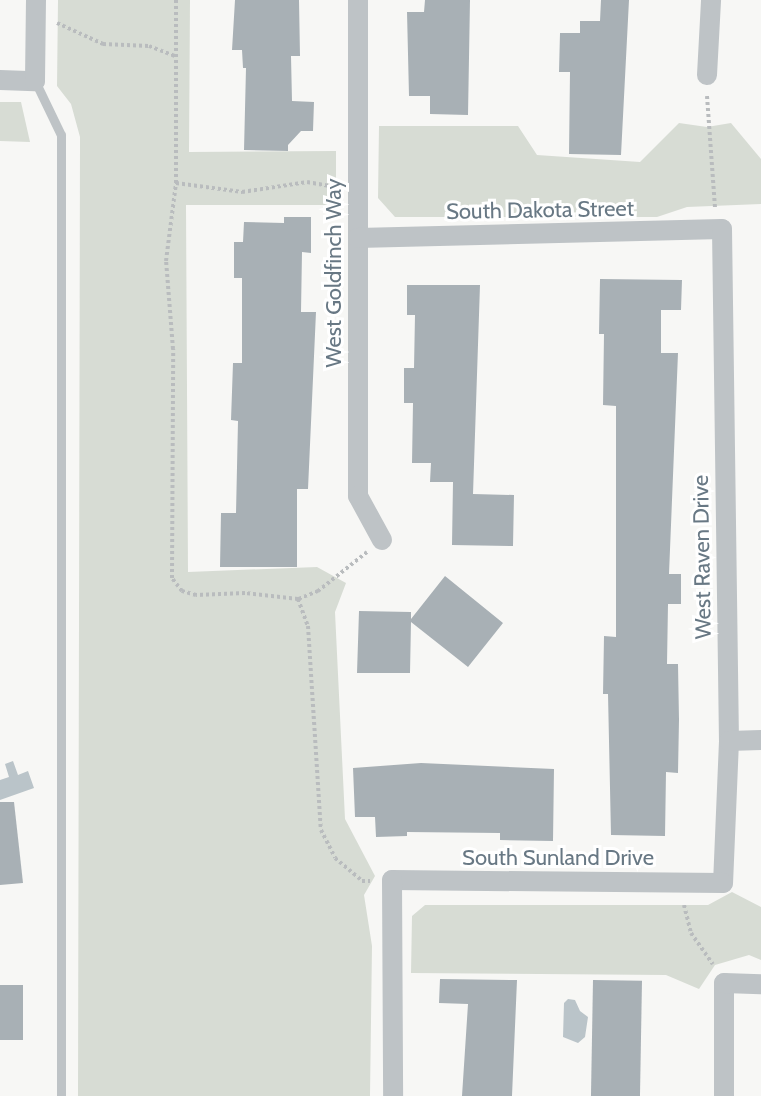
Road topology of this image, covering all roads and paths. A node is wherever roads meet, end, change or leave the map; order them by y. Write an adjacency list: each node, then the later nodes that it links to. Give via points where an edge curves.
1 (36, 0): 5 (street)
2 (176, 0): 6 (path)
3 (358, 0): 11 (street, West Goldfinch Way)
4 (711, 0): 7 (street)
5 (36, 21): 6 (path, via 61,23 103,44 149,46); 9 (street)
6 (175, 56): 10 (path)
7 (707, 75): 12 (path, via 714,206)
8 (0, 80): 9 (street)
9 (35, 81): 23 (lane, via 61,135)
10 (176, 183): 11 (path, via 243,192 307,182); 15 (path, via 166,273 173,349 172,578 182,591 196,595 245,593)
11 (358, 192): 13 (street, West Goldfinch Way)
12 (722, 229): 13 (street, South Dakota Street); 17 (street, West Raven Drive)
13 (358, 238): 14 (street, West Goldfinch Way, via 358,496)
14 (382, 540): 15 (path, via 318,591)
15 (298, 599): 18 (path, via 309,637 321,830 334,858 362,881)
16 (761, 740): 17 (street)
17 (729, 741): 20 (street, West Raven Drive)
18 (392, 880): 19 (street, South Sunland Drive); 24 (street)
19 (684, 883): 20 (street, South Sunland Drive); 21 (path, via 684,910 691,933)
20 (723, 883)
21 (724, 983): 22 (street); 25 (street)
22 (761, 984)
23 (61, 1096)
24 (393, 1096)
25 (724, 1096)

